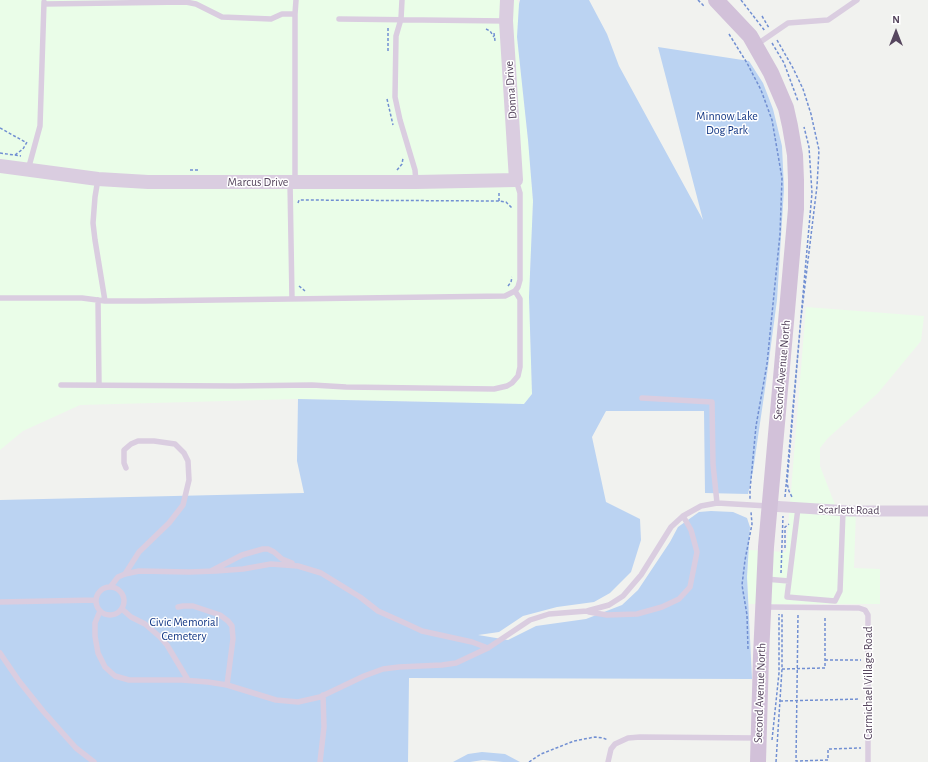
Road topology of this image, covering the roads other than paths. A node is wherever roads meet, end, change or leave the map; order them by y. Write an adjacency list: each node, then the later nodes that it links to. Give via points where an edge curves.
1 (296, 0): 7 (lane)
2 (402, 0): 9 (lane)
3 (507, 0): 10 (street, Donna Drive)
4 (857, 0): 11 (lane, via 828,20 788,23)
5 (44, 2): 7 (lane, via 186,2 222,17 271,19 282,14); 12 (lane, via 40,126)
6 (711, 4): 11 (main road, Second Avenue North, via 745,31)
7 (295, 14): 17 (lane)
8 (339, 19): 9 (lane)
9 (401, 19): 10 (lane); 14 (lane, via 396,36 395,97)
10 (506, 21): 16 (street, Donna Drive)
11 (756, 45): 28 (main road, Second Avenue North, via 786,108 795,155 796,180 796,209)
12 (30, 164): 13 (street, Marcus Drive); 15 (street, Marcus Drive)
13 (0, 166)
14 (416, 176): 16 (street, Marcus Drive); 17 (street, Marcus Drive)
15 (98, 179): 17 (street, Marcus Drive, via 148,182); 21 (lane, via 93,223)
16 (516, 180): 18 (lane, via 520,194 520,280)
17 (293, 182): 20 (lane)
18 (515, 291): 20 (lane, via 505,296); 23 (lane, via 520,299 520,367 518,376 507,386 494,389 312,385)
19 (0, 298): 21 (lane)
20 (292, 299): 21 (lane)
21 (101, 300): 23 (lane)
22 (61, 385): 23 (lane)
23 (98, 385)
24 (642, 398): 26 (lane, via 712,402 713,464)
25 (126, 468): 34 (lane, via 124,450 131,444 138,441 154,441 175,444 188,461 189,480 183,505 169,523 139,552)
26 (717, 503): 28 (lane); 31 (lane, via 701,506)
27 (794, 504): 28 (street, Scarlett Road); 29 (street, Scarlett Road); 36 (lane)
28 (770, 506): 35 (main road, Second Avenue North)
29 (843, 511): 30 (street, Scarlett Road); 36 (lane, via 840,591 835,601 786,597)
30 (928, 511)
31 (683, 516): 44 (lane, via 671,527 641,575 623,596); 44 (lane, via 693,536 697,552 690,587 679,599 637,614 607,615)
32 (298, 566): 33 (lane, via 271,564); 33 (lane, via 268,549 263,549 242,555); 45 (lane, via 321,573 378,611 406,624)
33 (210, 572): 34 (lane, via 145,571)
34 (125, 574): 37 (lane)
35 (764, 579): 36 (lane); 41 (main road, Second Avenue North)
36 (786, 580)
37 (111, 586): 38 (lane, via 101,590); 42 (lane, via 123,595 125,602)
38 (96, 600): 39 (lane); 43 (lane)
39 (0, 602)
40 (178, 607): 48 (lane, via 193,606 220,615 232,626 233,639)
41 (763, 607): 50 (main road, Second Avenue North); 55 (lane, Carmichael Village Road, via 865,610 868,615)
42 (122, 609): 43 (lane, via 119,613 110,615); 47 (lane, via 160,637)
43 (100, 611): 47 (lane, via 94,636 105,667 115,676 129,680)
44 (587, 611): 45 (lane, via 549,614 530,620)
45 (488, 648): 49 (lane, via 456,663 383,670)
46 (0, 653): 51 (lane, via 43,711 76,748)
47 (188, 680): 48 (lane)
48 (227, 685): 49 (lane, via 290,702)
49 (323, 695): 52 (lane, via 324,727)
50 (759, 738): 53 (lane, via 628,738 611,748); 54 (main road, Second Avenue North)
51 (94, 762)
52 (320, 762)
53 (608, 762)
54 (758, 762)
55 (868, 762)

